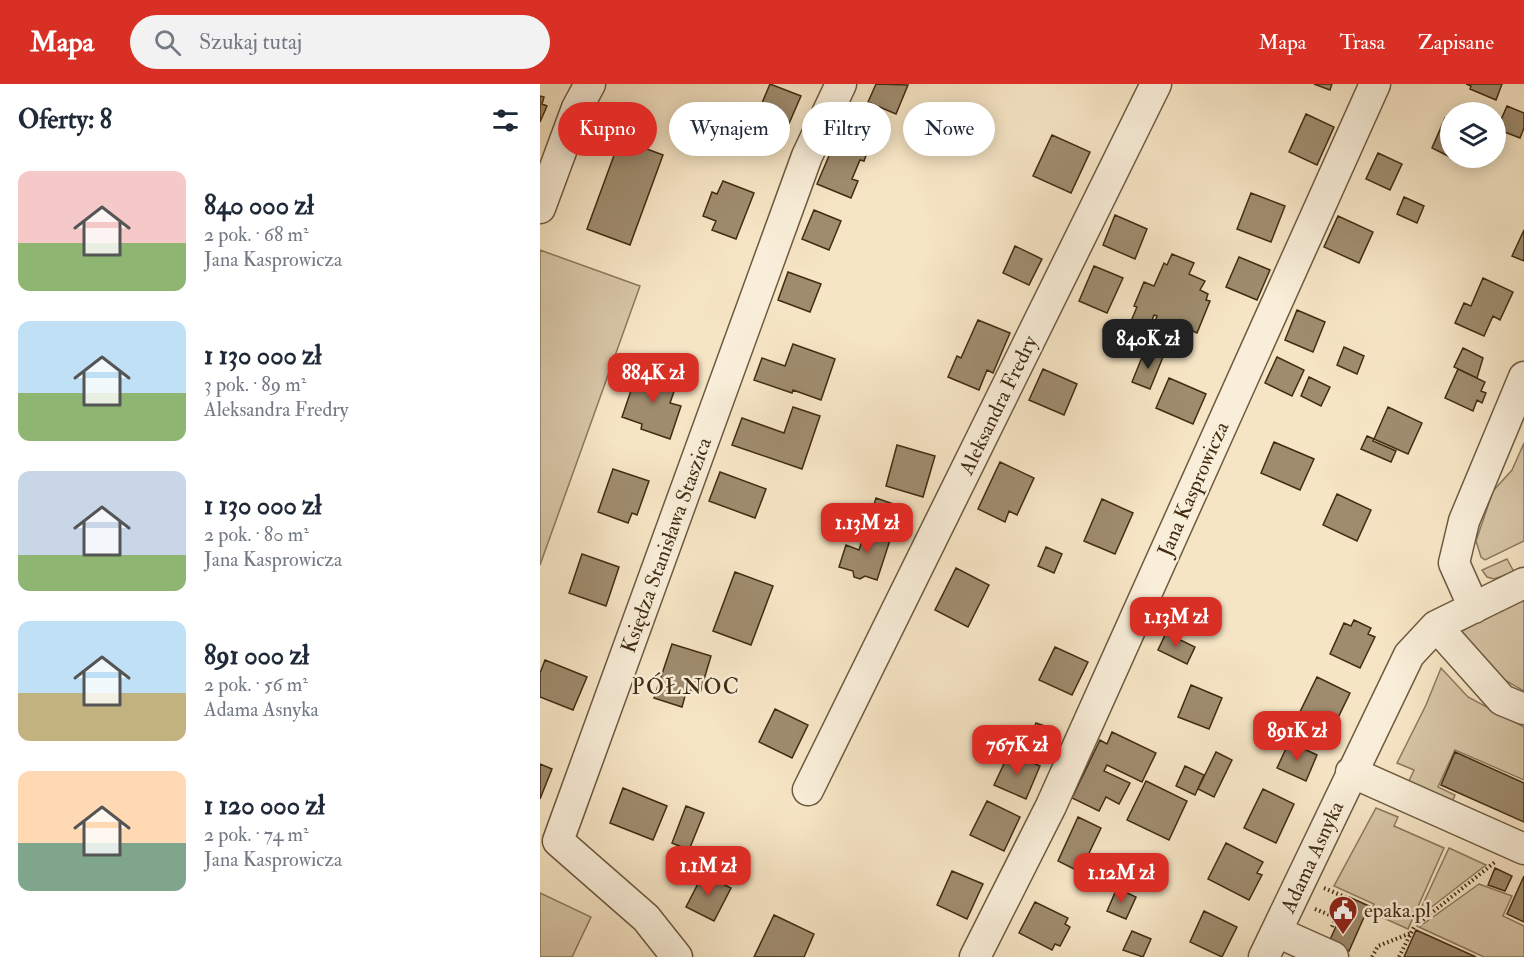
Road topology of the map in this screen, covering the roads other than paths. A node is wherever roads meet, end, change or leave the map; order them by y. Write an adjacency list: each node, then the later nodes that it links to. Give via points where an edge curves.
1 (590, 84): 5 (street, via 577,108)
2 (841, 84): 16 (street, Księdza Stanisława Staszica, via 807,156 558,841 646,918)
3 (1156, 84): 12 (street, Aleksandra Fredry)
4 (1375, 84): 17 (street, Jana Kasprowicza, via 1051,806)
5 (540, 208)
6 (1524, 377): 8 (street, via 1464,521 1454,562)
7 (1524, 582): 8 (street, Adama Asnyka)
8 (1474, 608): 9 (street, Adama Asnyka)
9 (1436, 626): 10 (street, via 1502,700); 11 (street, Adama Asnyka, via 1409,655)
10 (1524, 709)
11 (1351, 772): 13 (street); 14 (street, Adama Asnyka)
12 (808, 790)
13 (1516, 845)
14 (1276, 942): 15 (street)
15 (1327, 954)
16 (677, 957)
17 (975, 957)

